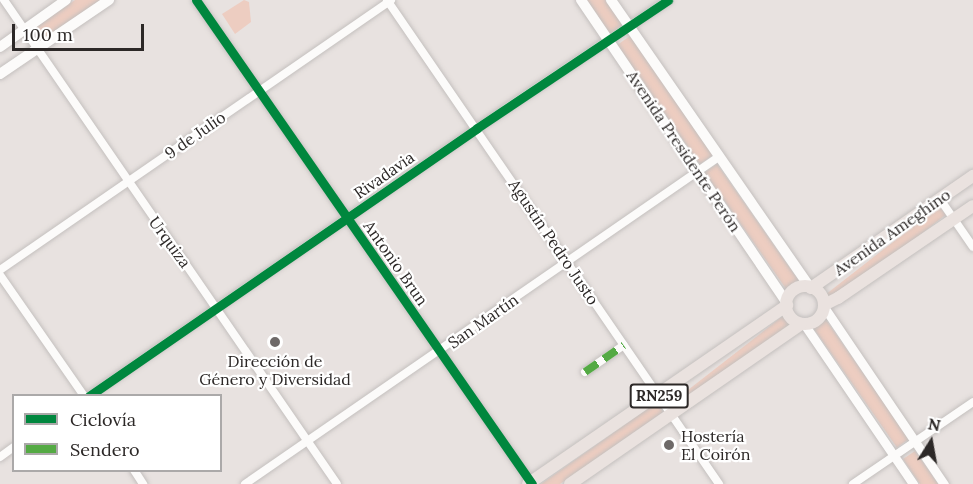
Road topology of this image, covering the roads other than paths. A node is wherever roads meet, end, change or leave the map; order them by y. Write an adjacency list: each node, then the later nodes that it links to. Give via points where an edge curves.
1 (4, 0): 10 (street, Urquiza)
2 (66, 0): 10 (main road)
3 (109, 0): 13 (main road)
4 (196, 0): 15 (street, Antonio Brun)
5 (581, 0): 11 (main road, Avenida Presidente Perón)
6 (611, 0): 9 (main road, Avenida Presidente Perón)
7 (668, 0): 9 (street, Rivadavia)
8 (389, 1): 15 (street, 9 de Julio); 16 (street, Agustín Pedro Justo)
9 (629, 27): 11 (street, Rivadavia); 17 (main road, Avenida Presidente Perón)
10 (24, 30): 12 (main road); 13 (street, Urquiza)
11 (609, 41): 16 (street, Rivadavia); 18 (main road, Avenida Presidente Perón)
12 (0, 46)
13 (37, 49): 14 (main road); 20 (street, Urquiza)
14 (0, 74)
15 (259, 91): 20 (street, 9 de Julio); 23 (street, Antonio Brun)
16 (477, 128): 23 (street, Rivadavia); 26 (street, Agustín Pedro Justo)
17 (720, 156): 18 (street, San Martín); 29 (main road, Avenida Presidente Perón)
18 (698, 172): 26 (street, San Martín); 30 (main road, Avenida Presidente Perón)
19 (973, 176): 21 (highway, Avenida Ameghino / RN259)
20 (127, 182): 27 (street, 9 de Julio); 32 (street, Urquiza)
21 (939, 199): 24 (street); 29 (highway, Avenida Ameghino / RN259)
22 (973, 206): 24 (highway, Avenida Ameghino / RN259)
23 (348, 219): 32 (street, Rivadavia); 35 (street, Antonio Brun)
24 (953, 219): 25 (street); 31 (highway, Avenida Ameghino / RN259)
25 (973, 248)
26 (568, 262): 34 (street, Agustín Pedro Justo); 35 (street, San Martín)
27 (0, 270)
28 (0, 275): 37 (street)
29 (811, 288): 30 (highway, RN259, via 793,291); 31 (highway, via 821,294)
30 (787, 304): 33 (highway, via 791,318); 39 (highway, RN259)
31 (824, 306): 33 (highway, RN259, via 819,318); 43 (street)
32 (217, 308): 38 (street, Rivadavia); 42 (street, Urquiza)
33 (802, 324): 41 (highway, RN259); 44 (street)
34 (624, 345): 36 (street); 39 (street, Agustín Pedro Justo)
35 (439, 351): 42 (street, San Martín); 49 (street, Antonio Brun)
36 (585, 372)
37 (83, 394)
38 (92, 394)
39 (658, 396): 41 (street, Agustín Pedro Justo); 49 (highway, RN259)
40 (973, 402): 43 (street)
41 (671, 414): 50 (highway, RN259); 51 (street, Agustín Pedro Justo)
42 (308, 442): 47 (street, San Martín); 48 (street, Urquiza)
43 (915, 442): 44 (street); 54 (street)
44 (894, 456): 52 (street); 53 (street)
45 (135, 472): 46 (street)
46 (144, 484)
47 (245, 484)
48 (336, 484)
49 (530, 484)
50 (570, 484)
51 (719, 484)
52 (853, 484)
53 (913, 484)
54 (944, 484)

